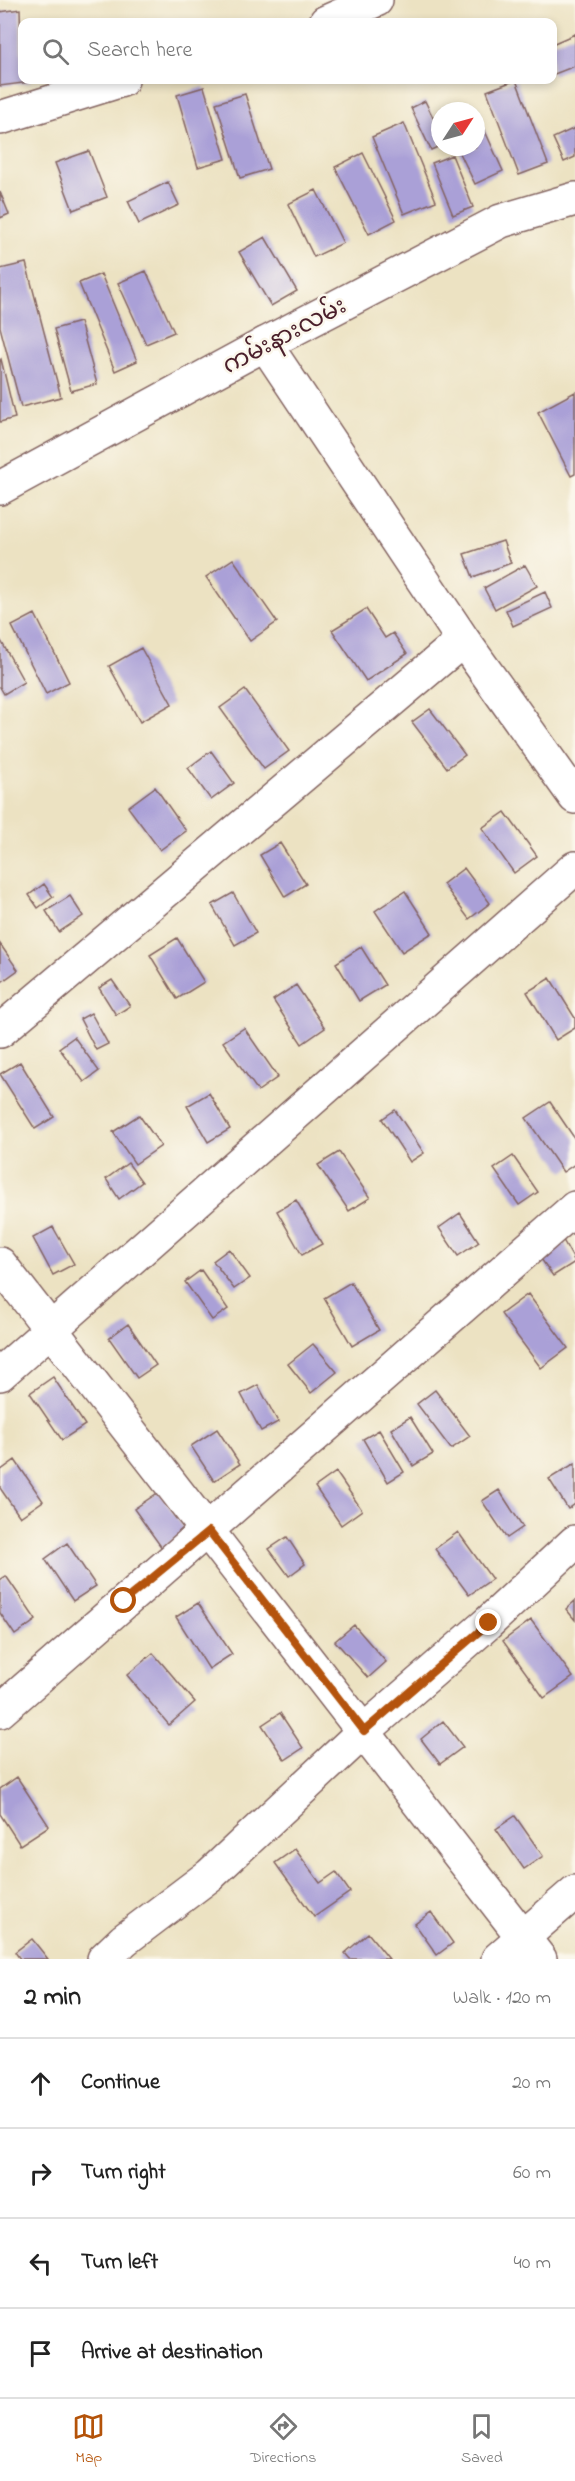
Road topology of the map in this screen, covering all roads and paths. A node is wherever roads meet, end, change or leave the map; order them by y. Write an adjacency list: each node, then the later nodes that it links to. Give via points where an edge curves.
1 (376, 0): 2 (street)
2 (335, 18)
3 (110, 84): 4 (street)
4 (0, 118)
5 (575, 199): 6 (street, ကမ်းနားလမ်း, via 501,221)
6 (265, 344): 7 (street, ကမ်းနားလမ်း); 8 (street)
7 (0, 488)
8 (463, 640): 9 (street); 11 (street)
9 (575, 797)
10 (575, 868): 14 (street)
11 (0, 1030)
12 (575, 1208): 16 (street)
13 (0, 1264): 14 (street)
14 (51, 1331): 15 (street); 16 (street)
15 (0, 1374)
16 (209, 1531): 18 (street); 19 (street)
17 (575, 1542): 19 (street)
18 (0, 1711)
19 (364, 1731): 21 (street); 22 (street, via 210,1875)
20 (575, 1892): 21 (street)
21 (531, 1948): 23 (street)
22 (104, 1959)
23 (498, 1959)

